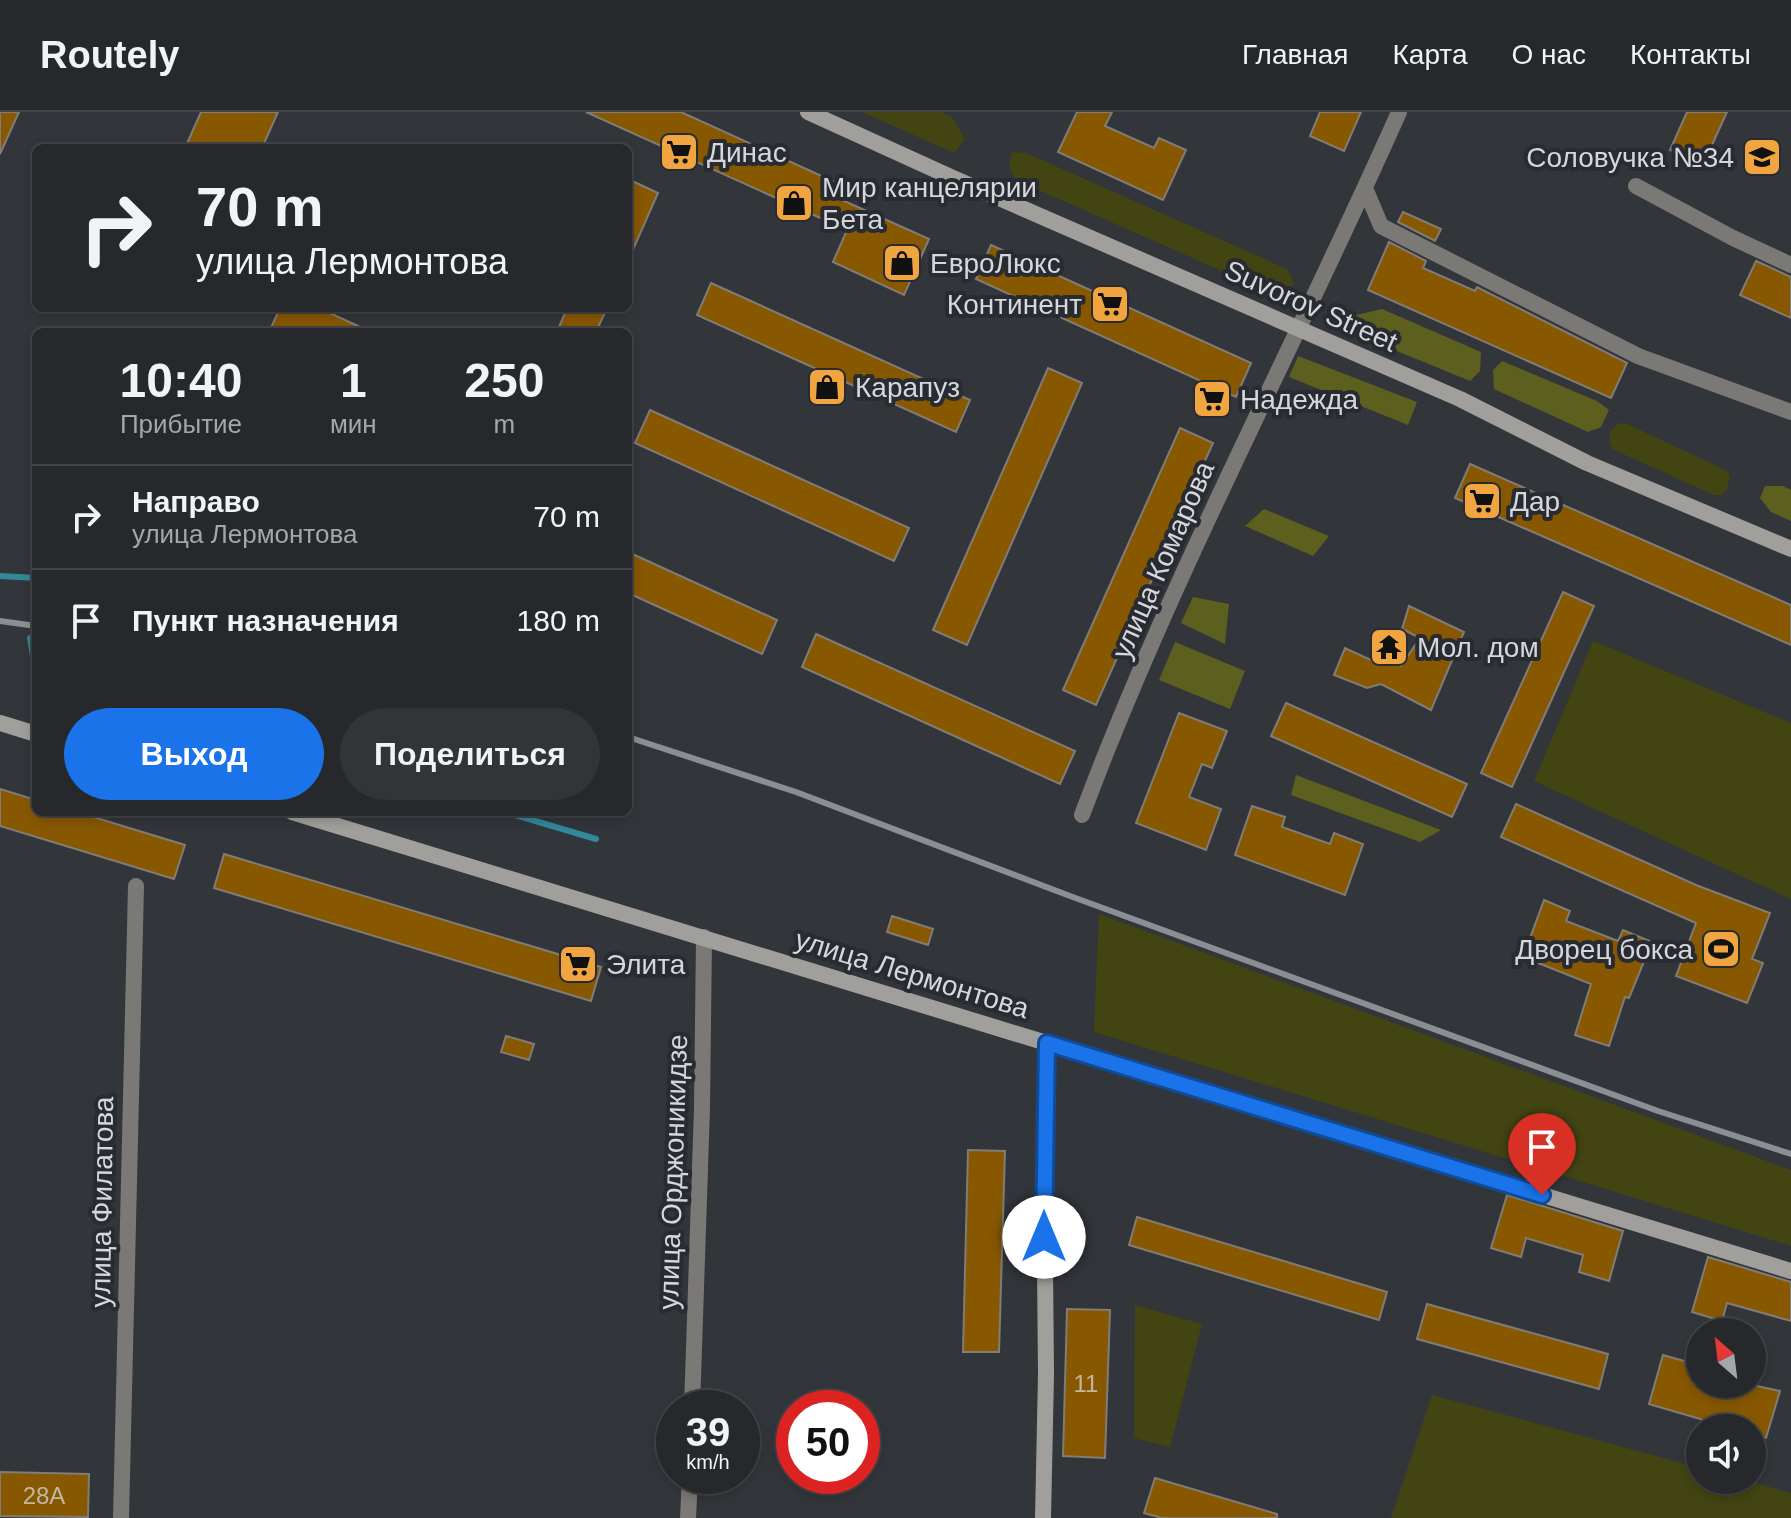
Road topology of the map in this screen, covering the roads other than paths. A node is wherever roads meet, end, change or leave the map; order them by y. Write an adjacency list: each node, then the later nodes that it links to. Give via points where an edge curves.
1 (808, 112): 6 (main road, Suvorov Street)
2 (1399, 112): 4 (street, улица Комарова)
3 (1636, 186): 5 (street)
4 (1365, 188): 6 (street, улица Комарова); 7 (street, via 1381,226 1638,356)
5 (1791, 265)
6 (1297, 328): 8 (main road, Suvorov Street, via 1460,399 1587,463); 11 (street, улица Комарова, via 1159,628)
7 (1791, 412)
8 (1791, 549)
9 (0, 723): 10 (main road)
10 (32, 733)
11 (1082, 815)
12 (305, 816): 14 (main road, улица Лермонтова)
13 (136, 886): 19 (street, улица Филатова)
14 (704, 937): 15 (main road, улица Лермонтова); 17 (street, улица Орджоникидзе)
15 (1047, 1043): 16 (main road, улица Лермонтова); 21 (main road)
16 (1791, 1271)
17 (693, 1390)
18 (689, 1494): 20 (street)
19 (121, 1518)
20 (688, 1518)
21 (1043, 1518)

